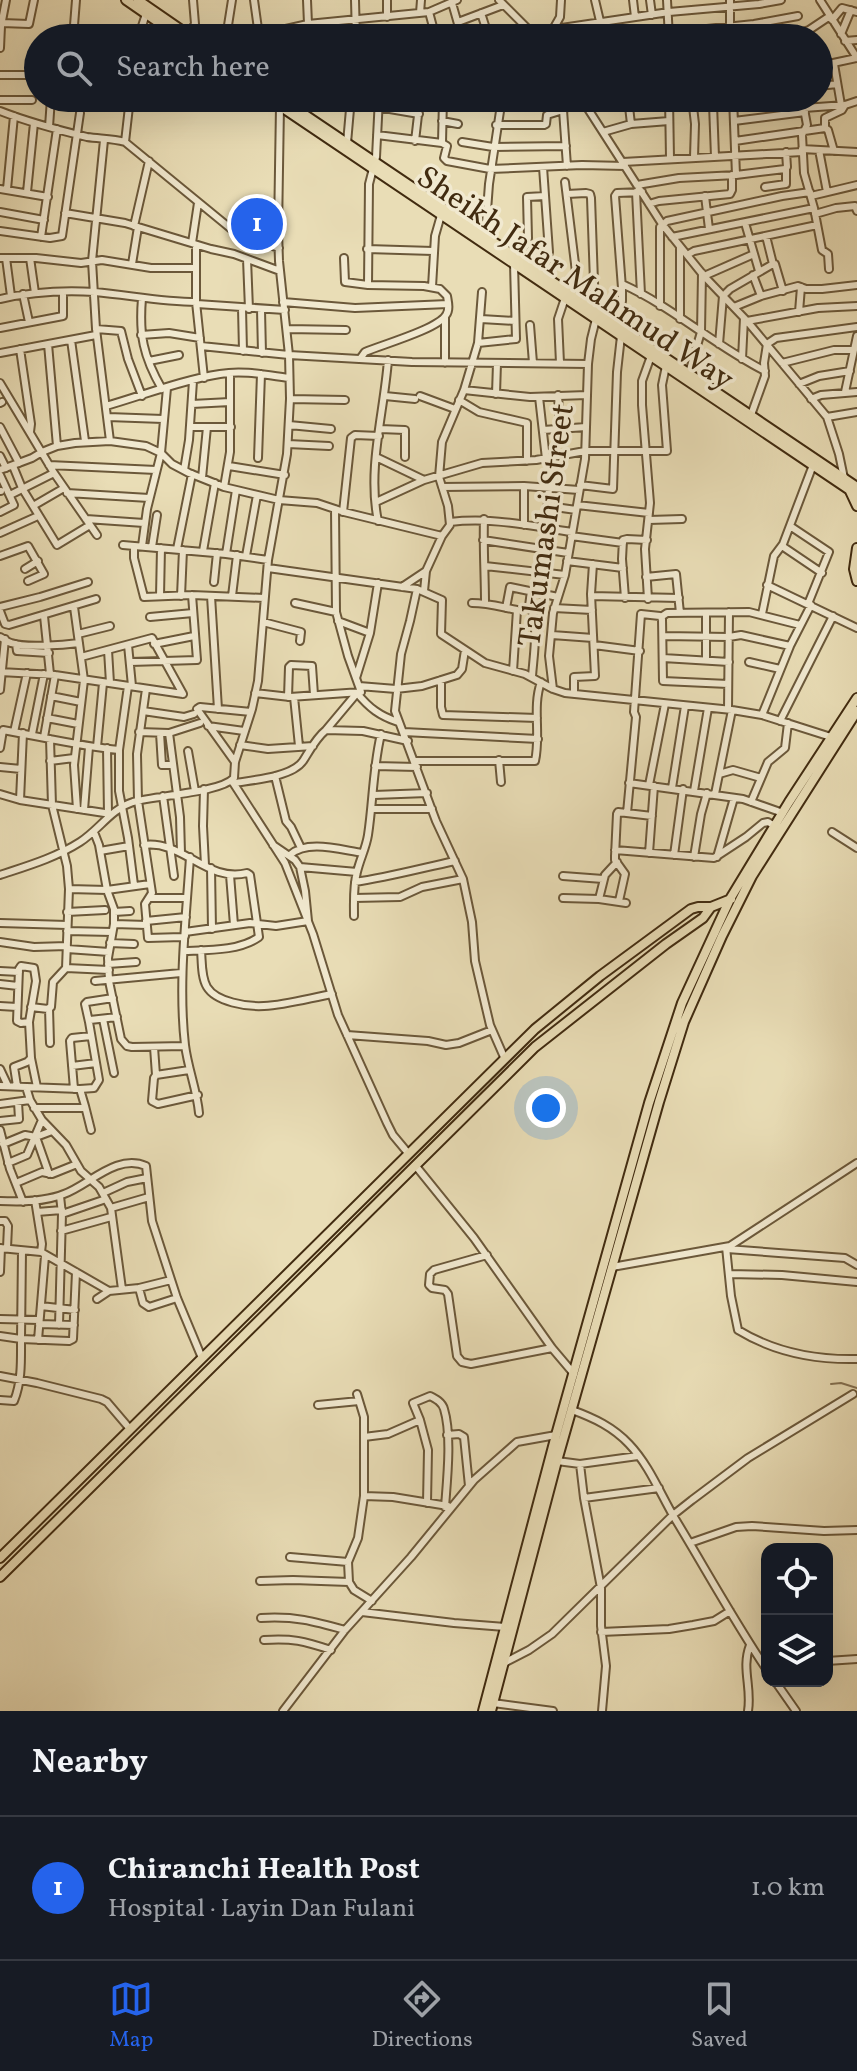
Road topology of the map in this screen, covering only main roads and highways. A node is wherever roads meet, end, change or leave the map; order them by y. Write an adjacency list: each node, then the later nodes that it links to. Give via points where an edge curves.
1 (126, 0): 3 (main road)
2 (138, 0): 4 (main road)
3 (164, 24)
4 (170, 24)
5 (295, 112): 7 (main road, Sheikh Jafar Mahmud Way)
6 (306, 112): 7 (main road, Sheikh Jafar Mahmud Way)
7 (374, 165): 8 (main road, Sheikh Jafar Mahmud Way); 8 (main road, Sheikh Jafar Mahmud Way)
8 (515, 261): 9 (main road, Sheikh Jafar Mahmud Way); 9 (main road, Sheikh Jafar Mahmud Way)
9 (567, 295): 10 (main road, Sheikh Jafar Mahmud Way)
10 (596, 315): 11 (main road, Sheikh Jafar Mahmud Way); 11 (main road, Sheikh Jafar Mahmud Way, via 813,465)
11 (851, 484): 12 (main road, Sheikh Jafar Mahmud Way); 13 (main road)
12 (857, 495)
13 (857, 506)
14 (857, 548): 15 (main road)
15 (857, 581)
16 (857, 698): 18 (main road)
17 (857, 711): 18 (main road)
18 (792, 804): 19 (main road); 19 (main road)
19 (735, 900): 20 (main road); 25 (main road, via 684,1022 663,1089); 26 (main road, via 682,1003 649,1103)
20 (711, 907): 21 (main road, via 691,909 535,1029); 22 (main road, via 535,1047)
21 (164, 1395): 22 (main road); 23 (main road)
22 (173, 1405): 24 (main road)
23 (0, 1558)
24 (0, 1577)
25 (492, 1707)
26 (483, 1711)

